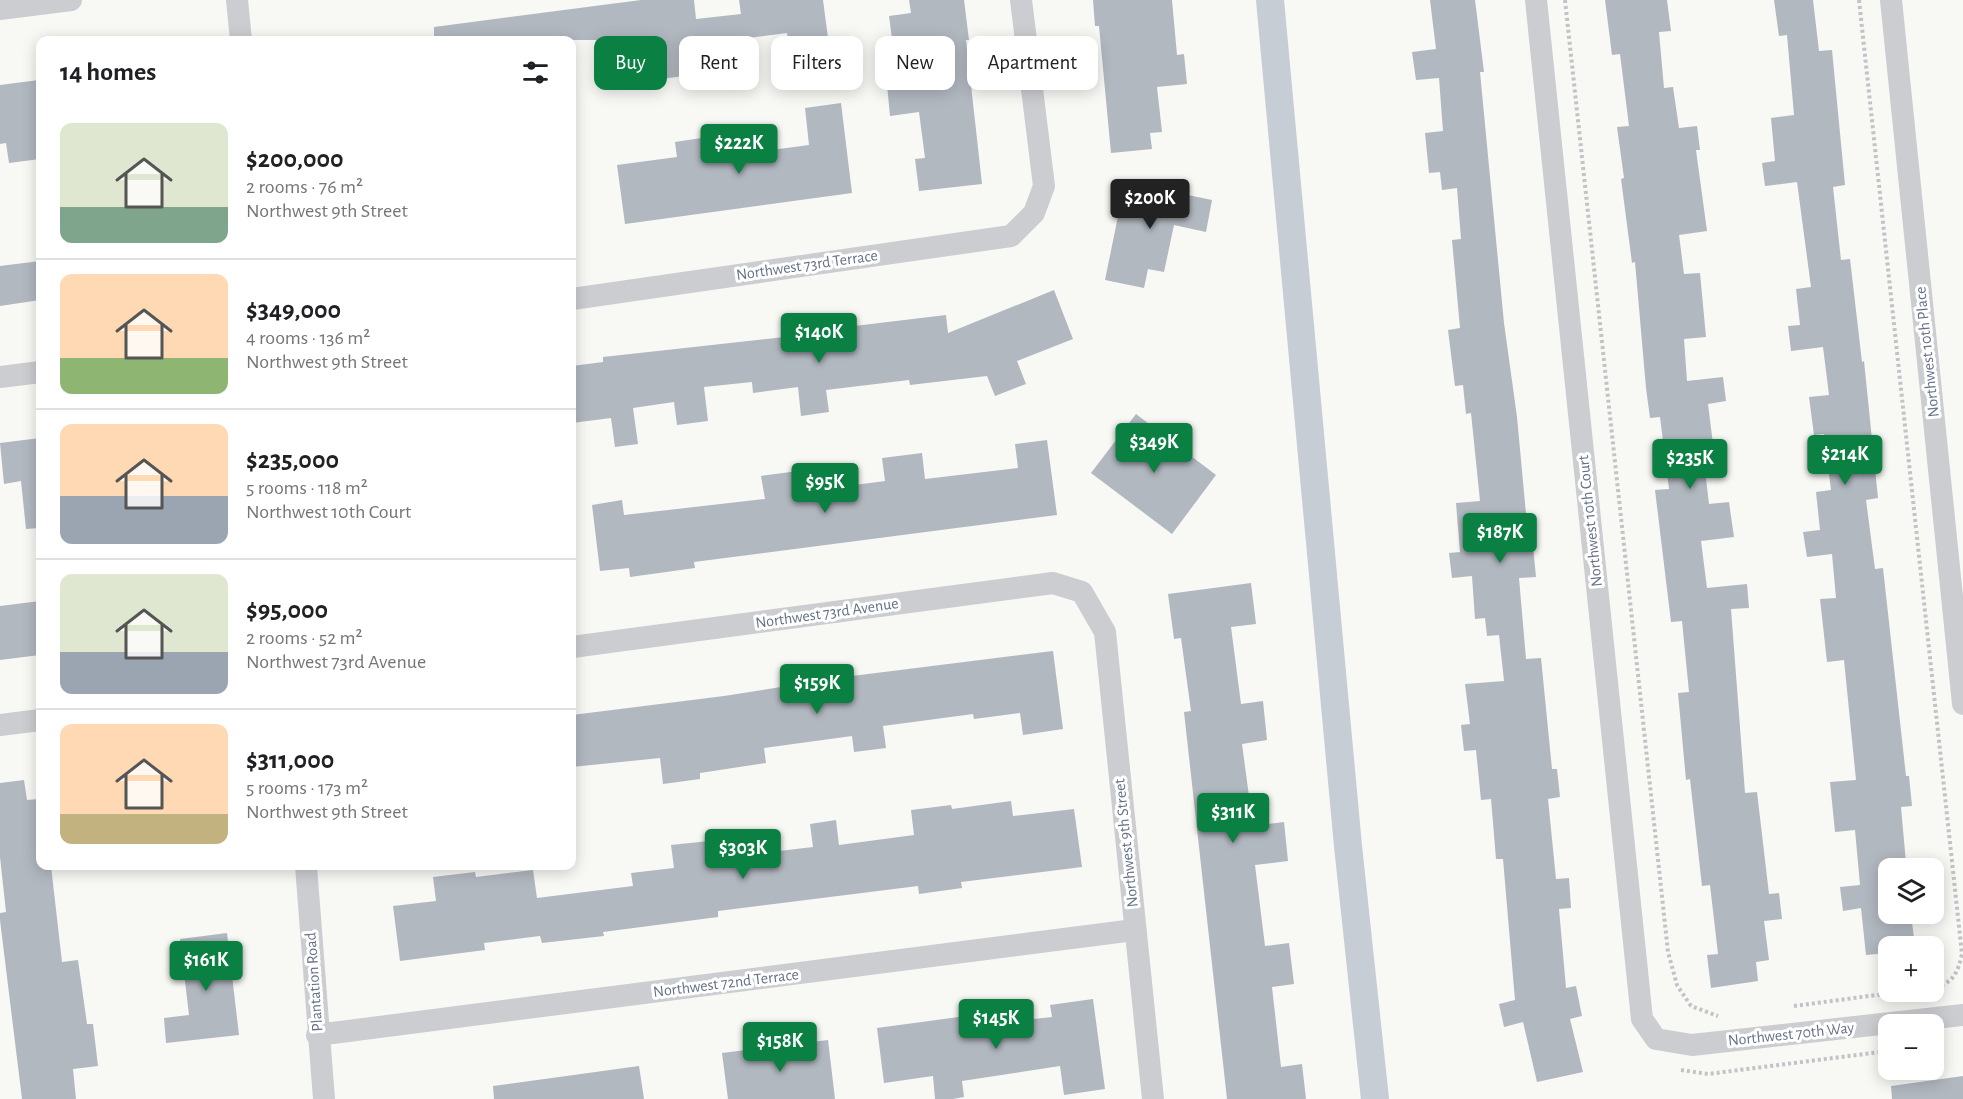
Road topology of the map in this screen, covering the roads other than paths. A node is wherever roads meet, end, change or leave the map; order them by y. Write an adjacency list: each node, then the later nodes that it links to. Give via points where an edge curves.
1 (71, 0): 6 (street)
2 (237, 0): 7 (street)
3 (1021, 0): 8 (street, Northwest 73rd Terrace, via 1044,186 1034,213 1011,236)
4 (1536, 0): 20 (street, Northwest 10th Court, via 1642,1019)
5 (1891, 0): 13 (street, Northwest 10th Place)
6 (0, 9)
7 (241, 36)
8 (576, 298)
9 (36, 372): 10 (street)
10 (0, 377)
11 (1082, 592): 12 (street, Northwest 73rd Avenue, via 1053,583); 17 (street, Northwest 9th Street, via 1105,632)
12 (576, 646)
13 (1963, 704)
14 (36, 720): 15 (street)
15 (0, 725)
16 (306, 870): 19 (street, Plantation Road)
17 (1134, 930): 19 (street, Northwest 72nd Terrace); 22 (street, Northwest 9th Street)
18 (1963, 1014): 20 (street, Northwest 70th Way, via 1692,1045)
19 (318, 1035): 21 (street, Plantation Road)
20 (1656, 1039)
21 (324, 1099)
22 (1153, 1099)

